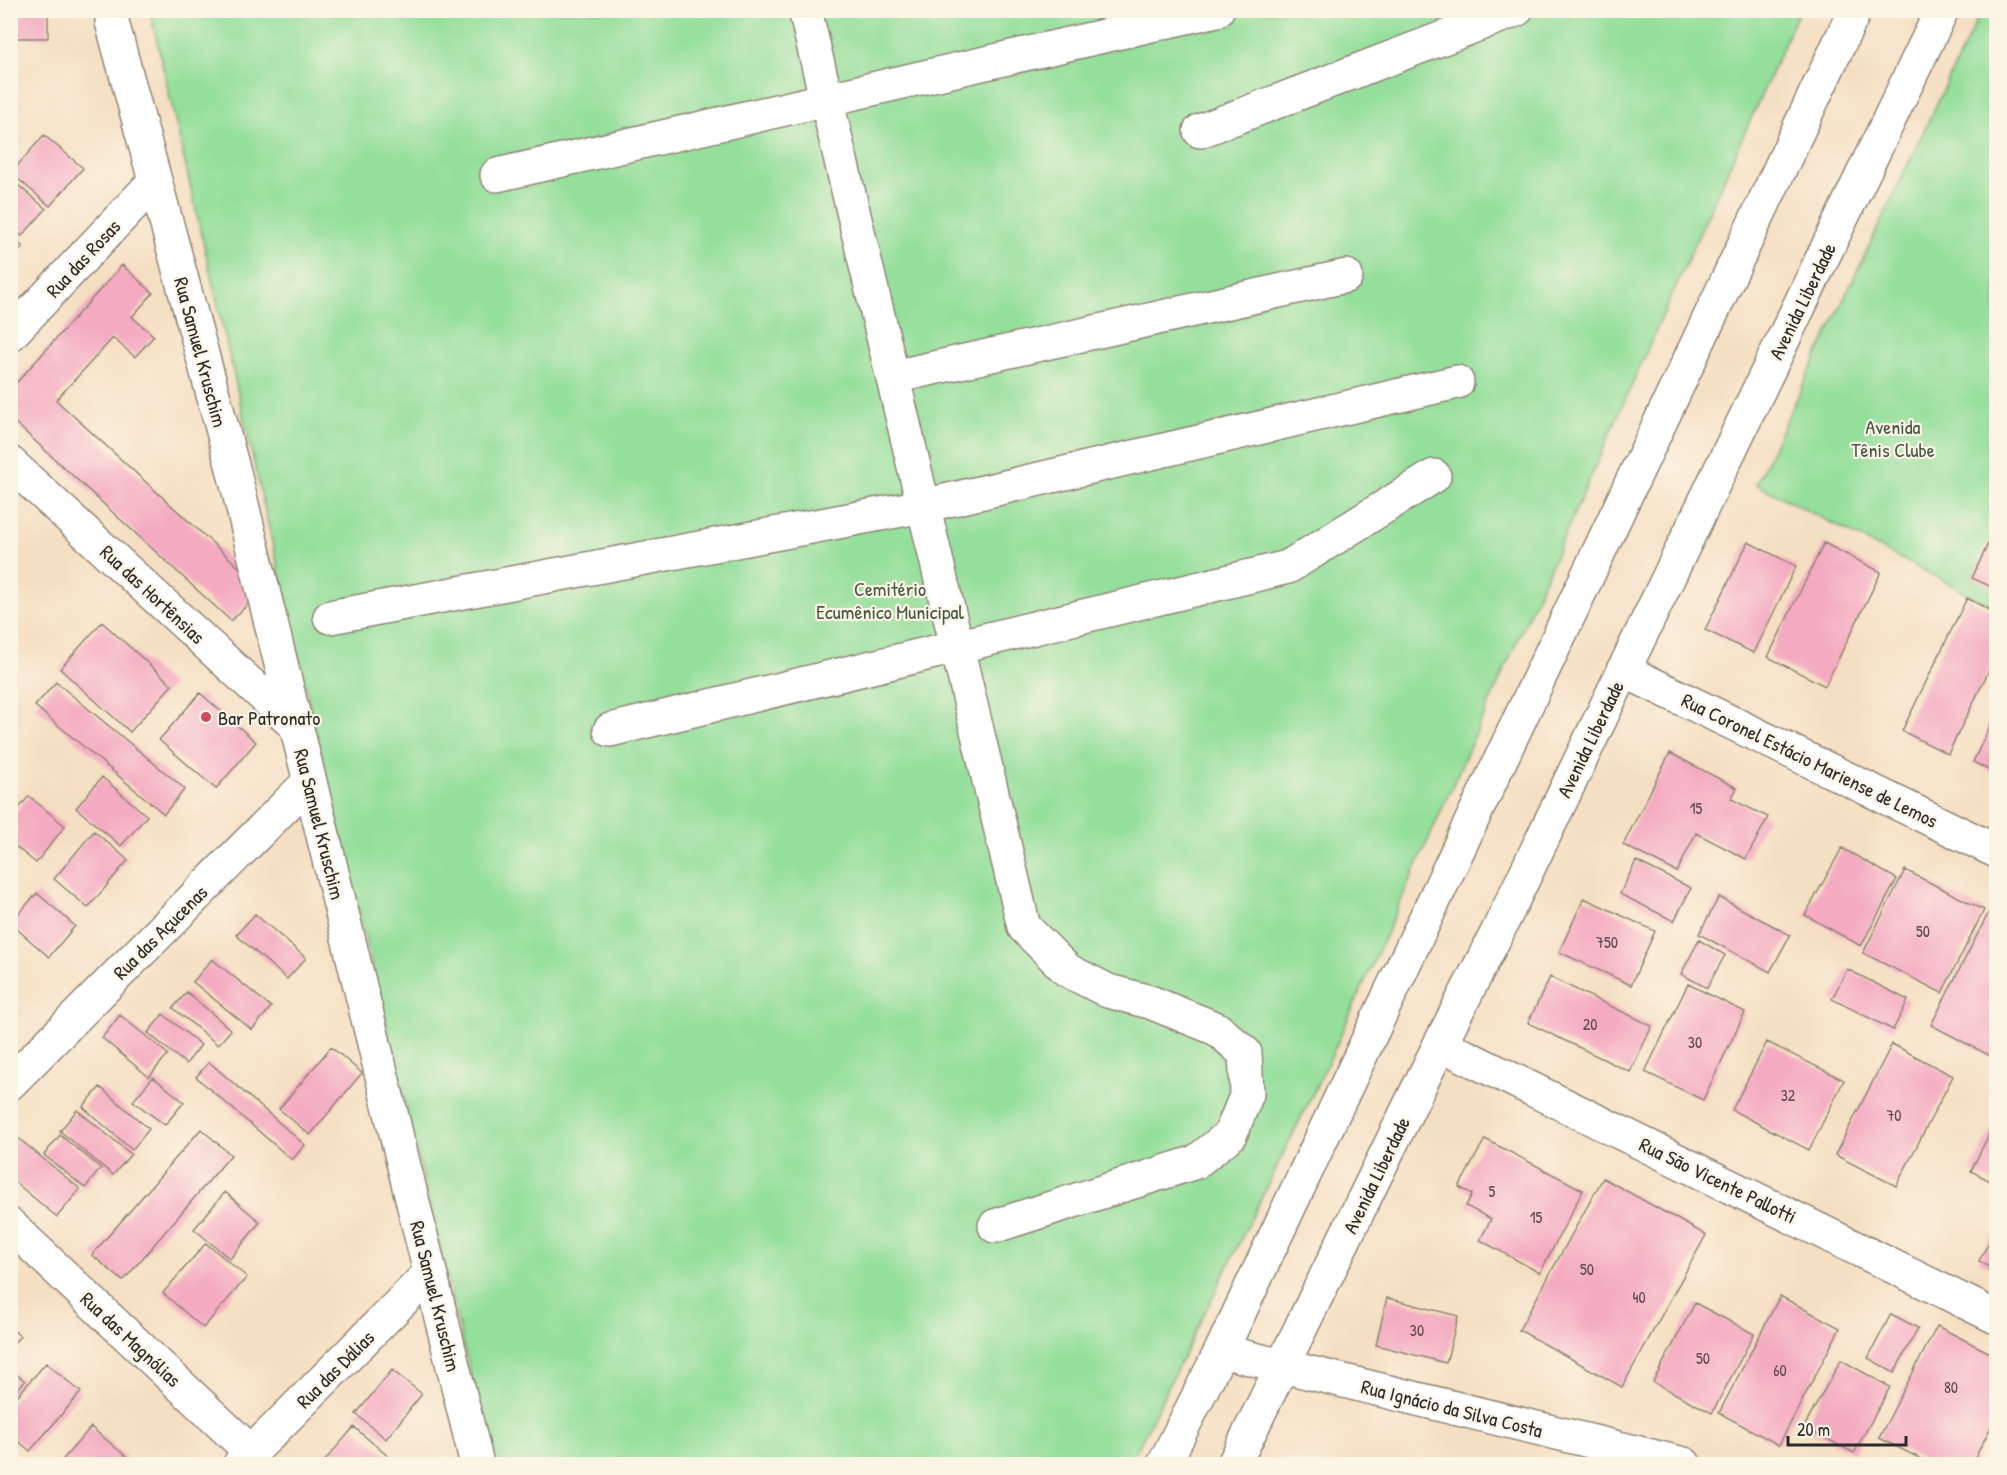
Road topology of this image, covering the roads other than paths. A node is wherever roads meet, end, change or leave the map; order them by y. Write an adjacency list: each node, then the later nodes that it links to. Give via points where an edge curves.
1 (113, 10): 10 (street, Rua Samuel Kruschim, via 112,21)
2 (805, 10): 7 (street)
3 (1217, 10): 7 (street)
4 (1516, 10): 8 (street)
5 (1855, 10): 31 (street)
6 (1941, 10): 20 (street, Avenida Liberdade)
7 (826, 100): 9 (street); 13 (street)
8 (1200, 131)
9 (497, 175)
10 (155, 182): 12 (street, Rua das Rosas); 21 (street, Rua Samuel Kruschim, via 234,472)
11 (1346, 276): 13 (street)
12 (10, 335)
13 (892, 377): 17 (street)
14 (1457, 382): 17 (street)
15 (10, 463): 21 (street, Rua das Hortênsias)
16 (1434, 476): 19 (street, via 1288,567)
17 (923, 506): 18 (street); 19 (street)
18 (330, 617)
19 (957, 646): 22 (street); 28 (street, via 1024,927 1067,970 1108,991 1150,1002 1216,1029 1245,1053 1247,1094 1230,1135 1196,1162)
20 (1623, 670): 24 (street, Rua Coronel Estácio Mariense de Lemos); 25 (street, Avenida Liberdade)
21 (296, 726): 23 (street, Rua Samuel Kruschim)
22 (610, 730)
23 (310, 781): 26 (street, Rua das Açucenas); 29 (street, Rua Samuel Kruschim)
24 (1996, 851)
25 (1440, 1044): 30 (street, Rua São Vicente Pallotti); 32 (street, Avenida Liberdade)
26 (10, 1083)
27 (10, 1225): 33 (street, Rua das Magnólias)
28 (995, 1226)
29 (430, 1273): 33 (street, Rua das Dálias); 34 (street, Rua Samuel Kruschim)
30 (1996, 1317)
31 (1221, 1352): 32 (street, Rua Ignácio da Silva Costa); 35 (street)
32 (1282, 1366): 36 (street, Avenida Liberdade); 37 (street, Rua Ignácio da Silva Costa)
33 (246, 1459)
34 (477, 1464)
35 (1164, 1464)
36 (1234, 1464)
37 (1684, 1464)

